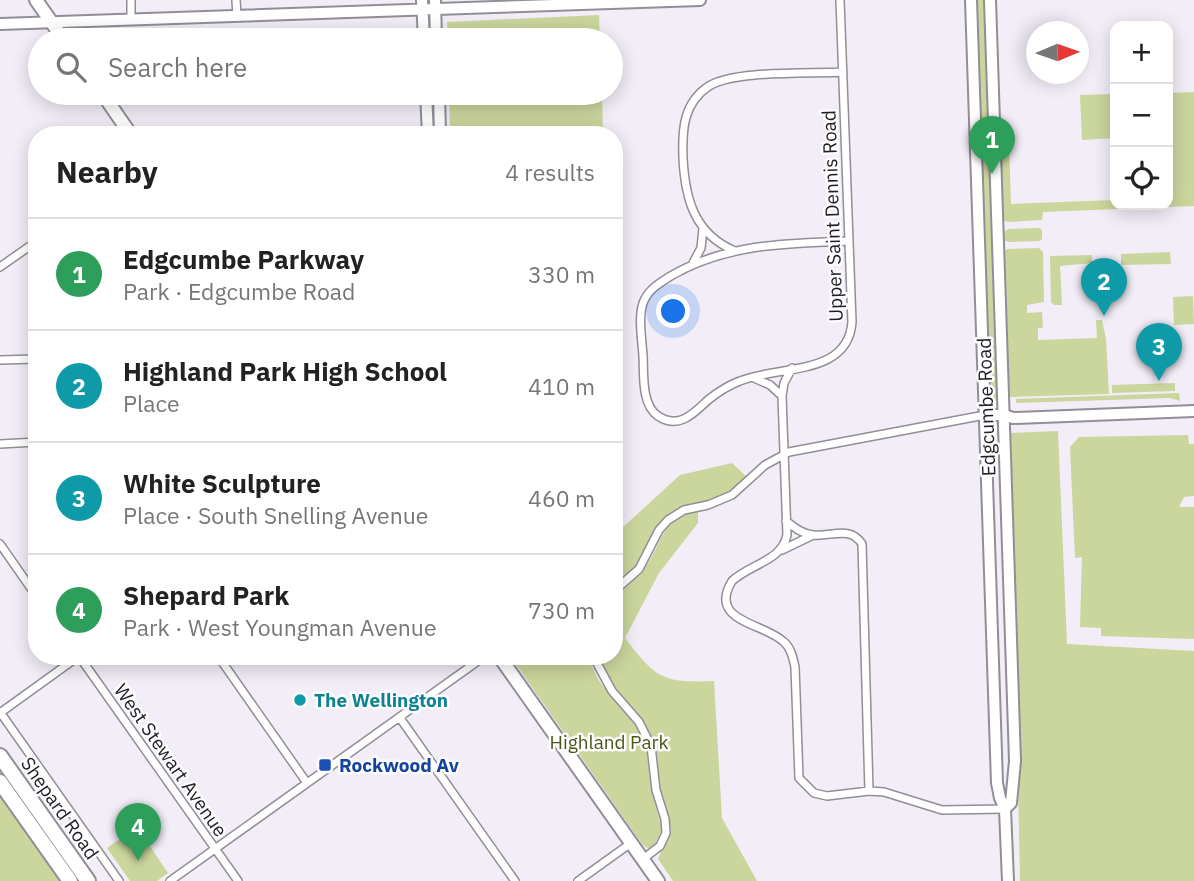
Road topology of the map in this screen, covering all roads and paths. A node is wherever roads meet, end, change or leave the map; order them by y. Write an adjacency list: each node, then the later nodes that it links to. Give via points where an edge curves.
1 (36, 0): 13 (main road)
2 (131, 0): 12 (street)
3 (236, 0): 11 (street)
4 (700, 0): 8 (street)
5 (840, 0): 18 (street, Upper Saint Dennis Road)
6 (971, 0): 38 (street, Edgcumbe Road)
7 (990, 0): 39 (street, Edgcumbe Road)
8 (504, 3): 10 (street)
9 (422, 5): 10 (street); 11 (street); 16 (street)
10 (435, 5): 17 (street)
11 (237, 16): 12 (street)
12 (131, 20): 13 (street)
13 (51, 23): 14 (street); 15 (main road)
14 (0, 24)
15 (55, 28)
16 (423, 28)
17 (436, 28)
18 (843, 72): 25 (street, via 727,78 695,99 683,125 684,178); 26 (street, Upper Saint Dennis Road)
19 (110, 105): 22 (main road)
20 (427, 105): 23 (street)
21 (439, 105): 24 (street)
22 (125, 126)
23 (428, 126)
24 (440, 126)
25 (703, 228): 28 (street, via 720,245); 29 (street, via 701,248)
26 (849, 241): 28 (street, via 786,243); 33 (street, Upper Saint Dennis Road, via 849,340 827,361)
27 (28, 247): 30 (street)
28 (735, 251): 29 (street, Upper Saint Dennis Road)
29 (693, 263): 34 (street, Upper Saint Dennis Road, via 657,284 643,302 649,405 663,418 685,419 720,392)
30 (0, 267)
31 (0, 359): 32 (street)
32 (28, 359)
33 (792, 368): 34 (street, Upper Saint Dennis Road); 35 (street)
34 (750, 377): 35 (street, via 763,380)
35 (782, 396): 42 (street)
36 (1194, 404): 39 (street, via 1012,411)
37 (1194, 411): 39 (street)
38 (985, 415): 39 (street); 42 (street); 61 (street, Edgcumbe Road, via 997,783)
39 (1004, 415): 61 (street, Edgcumbe Road, via 1015,761 1011,803)
40 (28, 442): 41 (street)
41 (0, 444)
42 (784, 455): 43 (street); 48 (street, via 765,465 732,495 668,520 639,569)
43 (786, 521): 44 (street); 46 (street, via 785,545)
44 (813, 535): 46 (street); 60 (street, via 848,533 863,548)
45 (0, 544): 47 (street)
46 (778, 552): 60 (street, via 732,581 729,611 783,640 792,656 797,768 803,784 827,796)
47 (28, 584)
48 (623, 584)
49 (66, 665): 55 (street)
50 (85, 665): 63 (street, West Stewart Avenue)
51 (224, 665): 59 (street)
52 (473, 665): 56 (street)
53 (505, 665): 62 (main road)
54 (598, 665): 64 (street, via 651,746 666,833 660,846)
55 (0, 712): 67 (street)
56 (400, 718): 59 (street); 70 (street)
57 (0, 756): 66 (highway, Shepard Road)
58 (0, 782): 65 (highway, Shepard Road)
59 (307, 783): 63 (street)
60 (869, 791): 61 (street, via 942,810)
61 (1005, 809): 73 (street, Edgcumbe Road)
62 (631, 843): 64 (main road); 71 (street)
63 (215, 848): 68 (street); 69 (street, West Stewart Avenue)
64 (643, 859): 72 (main road)
65 (70, 881)
66 (88, 881)
67 (120, 881)
68 (170, 881)
69 (238, 881)
70 (514, 881)
71 (579, 881)
72 (658, 881)
73 (1008, 881)

